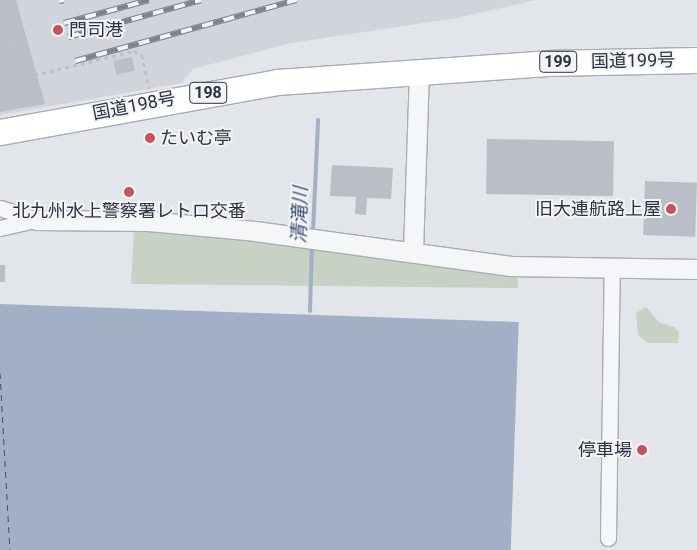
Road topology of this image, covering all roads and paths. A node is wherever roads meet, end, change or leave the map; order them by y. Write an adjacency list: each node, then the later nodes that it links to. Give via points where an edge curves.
1 (12, 0): 2 (path)
2 (24, 40): 3 (path); 6 (path, via 34,75 134,51 142,55)
3 (0, 45)
4 (697, 60): 5 (highway, 国道199号 / 199, via 547,63)
5 (419, 74): 7 (highway, 国道198号 / 198, via 277,82); 11 (street)
6 (150, 93)
7 (0, 132)
8 (0, 208): 9 (street)
9 (36, 220): 10 (street); 11 (street, via 148,222)
10 (0, 228)
11 (413, 251): 12 (street, via 512,266)
12 (612, 267): 13 (street); 14 (street)
13 (697, 269)
14 (608, 538)

